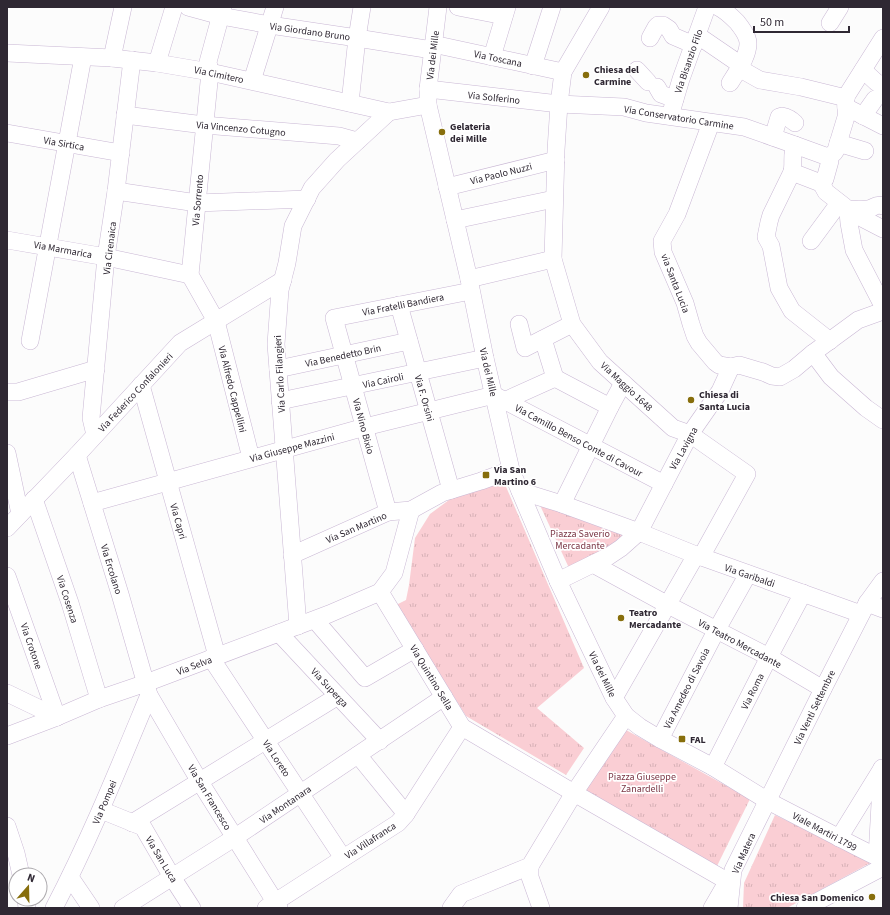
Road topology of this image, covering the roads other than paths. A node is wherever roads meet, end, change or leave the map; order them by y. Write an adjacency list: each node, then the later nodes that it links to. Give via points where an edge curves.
1 (123, 7): 25 (street)
2 (174, 7): 27 (street)
3 (188, 7): 13 (street, Via Giordano Bruno)
4 (275, 7): 16 (street)
5 (362, 7): 17 (street)
6 (438, 7): 21 (street, Via dei Mille)
7 (458, 7): 14 (street)
8 (552, 7): 28 (street)
9 (601, 7): 32 (street, Via Maggio 1648)
10 (707, 7): 20 (street, Via Bisanzio Filo)
11 (718, 7): 29 (street, via 741,27 748,39)
12 (840, 7): 15 (street)
13 (222, 11): 16 (street, Via Giordano Bruno); 31 (street, Via Sorrento, via 208,62)
14 (505, 11): 24 (street)
15 (830, 24)
16 (270, 25): 17 (street, Via Giordano Bruno); 34 (street)
17 (357, 38): 21 (street, Via Giordano Bruno); 39 (street)
18 (650, 38): 20 (street, via 656,27 662,25 669,29 673,36)
19 (883, 38): 30 (street)
20 (696, 40): 29 (street); 38 (street, Via Bisanzio Filo)
21 (433, 47): 24 (street, Via Toscana); 37 (street, Via dei Mille)
22 (7, 52): 23 (street, Via Cimitero)
23 (83, 57): 25 (street, Via Cimitero); 54 (street)
24 (492, 57): 28 (street, Via Toscana)
25 (112, 58): 26 (street, Via Cimitero)
26 (132, 60): 27 (street, Via Cimitero); 43 (street, Via Cirenaica)
27 (157, 63): 31 (street, Via Cimitero)
28 (533, 66): 32 (street, Via Toscana)
29 (741, 66): 35 (street); 40 (street, via 744,71 760,80 801,86)
30 (863, 70): 36 (street, via 876,82); 40 (street)
31 (210, 72): 34 (street, Via Cimitero); 48 (street, Via Sorrento)
32 (563, 72): 41 (street, Via Maggio 1648)
33 (647, 80): 38 (street, via 661,94)
34 (252, 81): 39 (street, Via Cimitero)
35 (730, 83)
36 (879, 93): 45 (street)
37 (428, 97): 41 (street, Via Solferino); 42 (street, Via Cimitero); 62 (street, Via dei Mille)
38 (675, 99): 44 (street, Via Bisanzio Filo)
39 (350, 103): 42 (street, Via Cimitero)
40 (846, 103): 45 (street); 53 (street, via 846,117)
41 (560, 104): 44 (street, Via Conservatorio Carmine, via 624,107); 59 (street, Via Maggio 1648)
42 (389, 112): 52 (street, Via Carlo Filangieri)
43 (126, 115): 48 (street, Via Vincenzo Cotugno); 57 (street, Via Cirenaica)
44 (670, 116): 46 (street, Via Conservatorio Carmine)
45 (863, 116): 49 (street)
46 (711, 123): 51 (street, Via Conservatorio Carmine, via 744,128); 93 (street, via Santa Lucia, via 677,214 662,241 663,252 685,303 695,336 715,362)
47 (795, 123): 51 (street, via 788,118 779,117)
48 (204, 125): 52 (street, Via Vincenzo Cotugno, via 339,136); 66 (street, Via Sorrento)
49 (883, 126)
50 (7, 133): 54 (street, Via Sirtica)
51 (773, 137): 55 (street, Via Conservatorio Carmine)
52 (357, 141): 64 (street, Via Carlo Filangieri, via 312,188)
53 (838, 143): 56 (street); 58 (street, via 834,153)
54 (67, 144): 57 (street, Via Sirtica); 73 (street)
55 (795, 145): 58 (street, Via Conservatorio Carmine); 60 (street)
56 (865, 151)
57 (121, 153): 63 (street, Via Cirenaica)
58 (828, 157): 61 (street, via 830,161 827,173)
59 (556, 160): 62 (street, Via Paolo Nuzzi); 65 (street, Via Maggio 1648)
60 (792, 172): 61 (street); 89 (street, via 771,215 766,236 771,246 779,288 792,311)
61 (821, 183): 68 (street, via 826,192)
62 (447, 187): 69 (street, Via dei Mille)
63 (116, 191): 66 (street); 74 (street, Via Cirenaica)
64 (307, 199): 66 (street); 77 (street, Via Carlo Filangieri, via 293,226)
65 (554, 199): 69 (street); 75 (street, Via Maggio 1648)
66 (197, 203): 76 (street, Via Sorrento)
67 (883, 206): 68 (street, via 879,204 868,209)
68 (844, 208): 70 (street); 72 (street); 80 (street, via 854,250)
69 (455, 220): 78 (street, Via dei Mille)
70 (883, 229)
71 (7, 240): 73 (street, Via Marmarica)
72 (811, 241)
73 (48, 247): 74 (street, Via Marmarica); 87 (street)
74 (106, 257): 76 (street, Via Marmarica); 94 (street, Via Cirenaica)
75 (553, 259): 78 (street, Via Fratelli Bandiera); 85 (street, Via Maggio 1648)
76 (190, 275): 83 (street)
77 (283, 280): 83 (street, Via Federico Confalonieri); 95 (street, Via Carlo Filangieri, via 276,344)
78 (470, 285): 79 (street, Via Fratelli Bandiera); 92 (street, Via dei Mille)
79 (399, 305): 82 (street, Via Fratelli Bandiera); 88 (street, Via F. Orsini)
80 (883, 306)
81 (883, 311): 89 (street, via 858,320)
82 (334, 318): 91 (street, Via Nino Bixio)
83 (216, 321): 99 (street, Via Federico Confalonieri, via 180,343); 114 (street, Via Alfredo Cappellini)
84 (519, 324): 86 (street, via 525,348)
85 (572, 324): 86 (street); 98 (street, Via Maggio 1648, via 600,362)
86 (543, 339): 97 (street)
87 (30, 341)
88 (409, 341): 91 (street, Via Benedetto Brin); 96 (street, Via F. Orsini)
89 (830, 341): 90 (street)
90 (813, 353): 93 (street, via Santa Lucia, via 780,377 739,365); 106 (street, via 831,376)
91 (344, 354): 95 (street, Via Benedetto Brin); 100 (street, Via Nino Bixio)
92 (485, 358): 96 (street, Via Cairoli); 102 (street, Via dei Mille)
93 (731, 367): 108 (street, Via Lavigna, via 720,391)
94 (96, 369): 101 (street, via 18,392); 109 (street, Via Cirenaica, via 91,418)
95 (278, 369): 103 (street, Via Carlo Filangieri)
96 (418, 372): 100 (street, Via Cairoli); 105 (street, Via F. Orsini)
97 (555, 378): 102 (street, Via Giuseppe Mazzini); 104 (street)
98 (623, 383): 104 (street); 108 (street, Via Maggio 1648, via 673,428)
99 (141, 385): 109 (street, Via Federico Confalonieri); 116 (street, Via Capri)
100 (353, 386): 103 (street, Via Cairoli); 107 (street, Via Nino Bixio)
101 (7, 392)
102 (499, 398): 105 (street, Via Giuseppe Mazzini); 110 (street, Via Camillo Benso Conte di Cavour); 115 (street, Via dei Mille)
103 (280, 401): 111 (street, Via Carlo Filangieri)
104 (610, 407): 110 (street)
105 (429, 411): 107 (street, Via Giuseppe Mazzini); 118 (street, Via F. Orsini)
106 (883, 420)
107 (365, 427): 111 (street, Via Giuseppe Mazzini); 124 (street, Via Nino Bixio)
108 (690, 434): 117 (street, Via Lavigna); 129 (street, Via Maggio 1648, via 747,474)
109 (95, 435): 113 (street, Via Federico Confalonieri)
110 (590, 446): 117 (street, Via Camillo Benso Conte di Cavour); 122 (street)
111 (284, 449): 114 (street, Via Giuseppe Mazzini); 128 (street, Via Carlo Filangieri)
112 (7, 453): 125 (street)
113 (77, 455): 120 (street, Via Federico Confalonieri); 121 (street, Via Ercolano)
114 (250, 458): 116 (street, Via Giuseppe Mazzini)
115 (511, 470): 118 (street, Via San Martino); 119 (street, Via dei Mille)
116 (168, 482): 121 (street, Via Giuseppe Mazzini); 144 (street, Via Capri)
117 (664, 484): 127 (street, Via Lavigna)
118 (450, 490): 123 (street, Via San Martino)
119 (520, 491): 122 (street); 134 (street, Via dei Mille)
120 (34, 498): 125 (street, Via Federico Confalonieri); 152 (street, Via Cosenza)
121 (92, 503): 146 (street, Via Ercolano)
122 (562, 504): 127 (street)
123 (411, 510): 124 (street, Via San Martino); 135 (street, via 394,574)
124 (388, 512): 128 (street, Via San Martino)
125 (20, 514): 126 (street, Via Federico Confalonieri)
126 (7, 528)
127 (639, 532): 129 (street, Via Garibaldi); 130 (street, via 621,548)
128 (292, 555): 140 (street, Via Carlo Filangieri)
129 (698, 556): 131 (street, Via Garibaldi); 137 (street)
130 (593, 564): 134 (street); 137 (street, Via Teatro Mercadante)
131 (748, 574): 136 (street, Via Garibaldi); 141 (street, Via Amedeo di Savoia)
132 (7, 576): 154 (street, Via Crotone)
133 (883, 580): 138 (street, Via Venti Settembre)
134 (558, 581): 151 (street, Via dei Mille)
135 (380, 592): 139 (street, Via Selva); 143 (street, Via Quintino Sella)
136 (803, 593): 138 (street, Via Garibaldi); 145 (street, Via Roma)
137 (668, 606): 141 (street, Via Teatro Mercadante); 151 (street)
138 (871, 609): 147 (street, Via Venti Settembre)
139 (314, 620): 140 (street, Via Selva); 143 (street, via 365,678)
140 (298, 626): 142 (street, Via Selva)
141 (716, 631): 145 (street, Via Teatro Mercadante); 157 (street, Via Amedeo di Savoia)
142 (279, 633): 144 (street, Via Selva); 149 (street, Via Superga)
143 (415, 649): 150 (street, Via Quintino Sella)
144 (214, 657): 146 (street, Via Selva); 158 (street, Via Loreto)
145 (769, 658): 147 (street, Via Teatro Mercadante); 162 (street, Via Roma)
146 (147, 689): 152 (street, Via Selva); 163 (street, Via San Francesco); 167 (street, Via Pompei)
147 (823, 689): 166 (street, Via Venti Settembre)
148 (7, 694): 154 (street)
149 (338, 696): 158 (street); 159 (street, Via Superga)
150 (444, 697): 155 (street, Via Quintino Sella); 159 (street, Via Montanara)
151 (614, 698): 153 (street, Via dei Mille)
152 (99, 699): 154 (street, Via Selva)
153 (626, 716): 157 (street); 164 (street)
154 (57, 717): 156 (street, Via Selva)
155 (462, 727): 164 (street, Via Quintino Sella); 168 (street, Via Villafranca)
156 (7, 736)
157 (660, 739): 162 (street)
158 (266, 741): 163 (street); 165 (street, Via Loreto)
159 (380, 741): 160 (street, Via Montanara)
160 (358, 755): 165 (street, Via Montanara); 168 (street)
161 (883, 766): 172 (street); 174 (street)
162 (713, 767): 166 (street)
163 (200, 782): 169 (street); 171 (street, Via San Francesco)
164 (574, 793): 175 (street); 177 (street)
165 (300, 794): 171 (street, Via Montanara); 173 (street, Via Loreto)
166 (768, 800): 172 (street, Viale Martiri 1799); 177 (street, Via Matera)
167 (101, 810): 169 (street, Via San Luca); 178 (street, Via Pompei)
168 (406, 814): 173 (street, Via Villafranca, via 398,823)
169 (132, 823): 179 (street, Via San Luca, via 143,828)
170 (7, 826): 176 (street)
171 (234, 838): 179 (street, Via Montanara); 180 (street, Via San Francesco)
172 (839, 838): 174 (street, Viale Martiri 1799)
173 (343, 858): 180 (street, Via Villafranca)
174 (881, 861): 189 (street)
175 (530, 866): 185 (street, via 461,894); 186 (street, via 530,877)
176 (19, 867)
177 (730, 876): 187 (street); 188 (street, Via Matera)
178 (70, 877): 181 (street, Via Pompei); 182 (street)
179 (172, 877): 183 (street, Via Montanara); 184 (street, Via San Luca)
180 (273, 906)
181 (54, 908)
182 (91, 908)
183 (123, 908)
184 (192, 908)
185 (452, 908)
186 (541, 908)
187 (712, 908)
188 (729, 908)
189 (805, 908)

